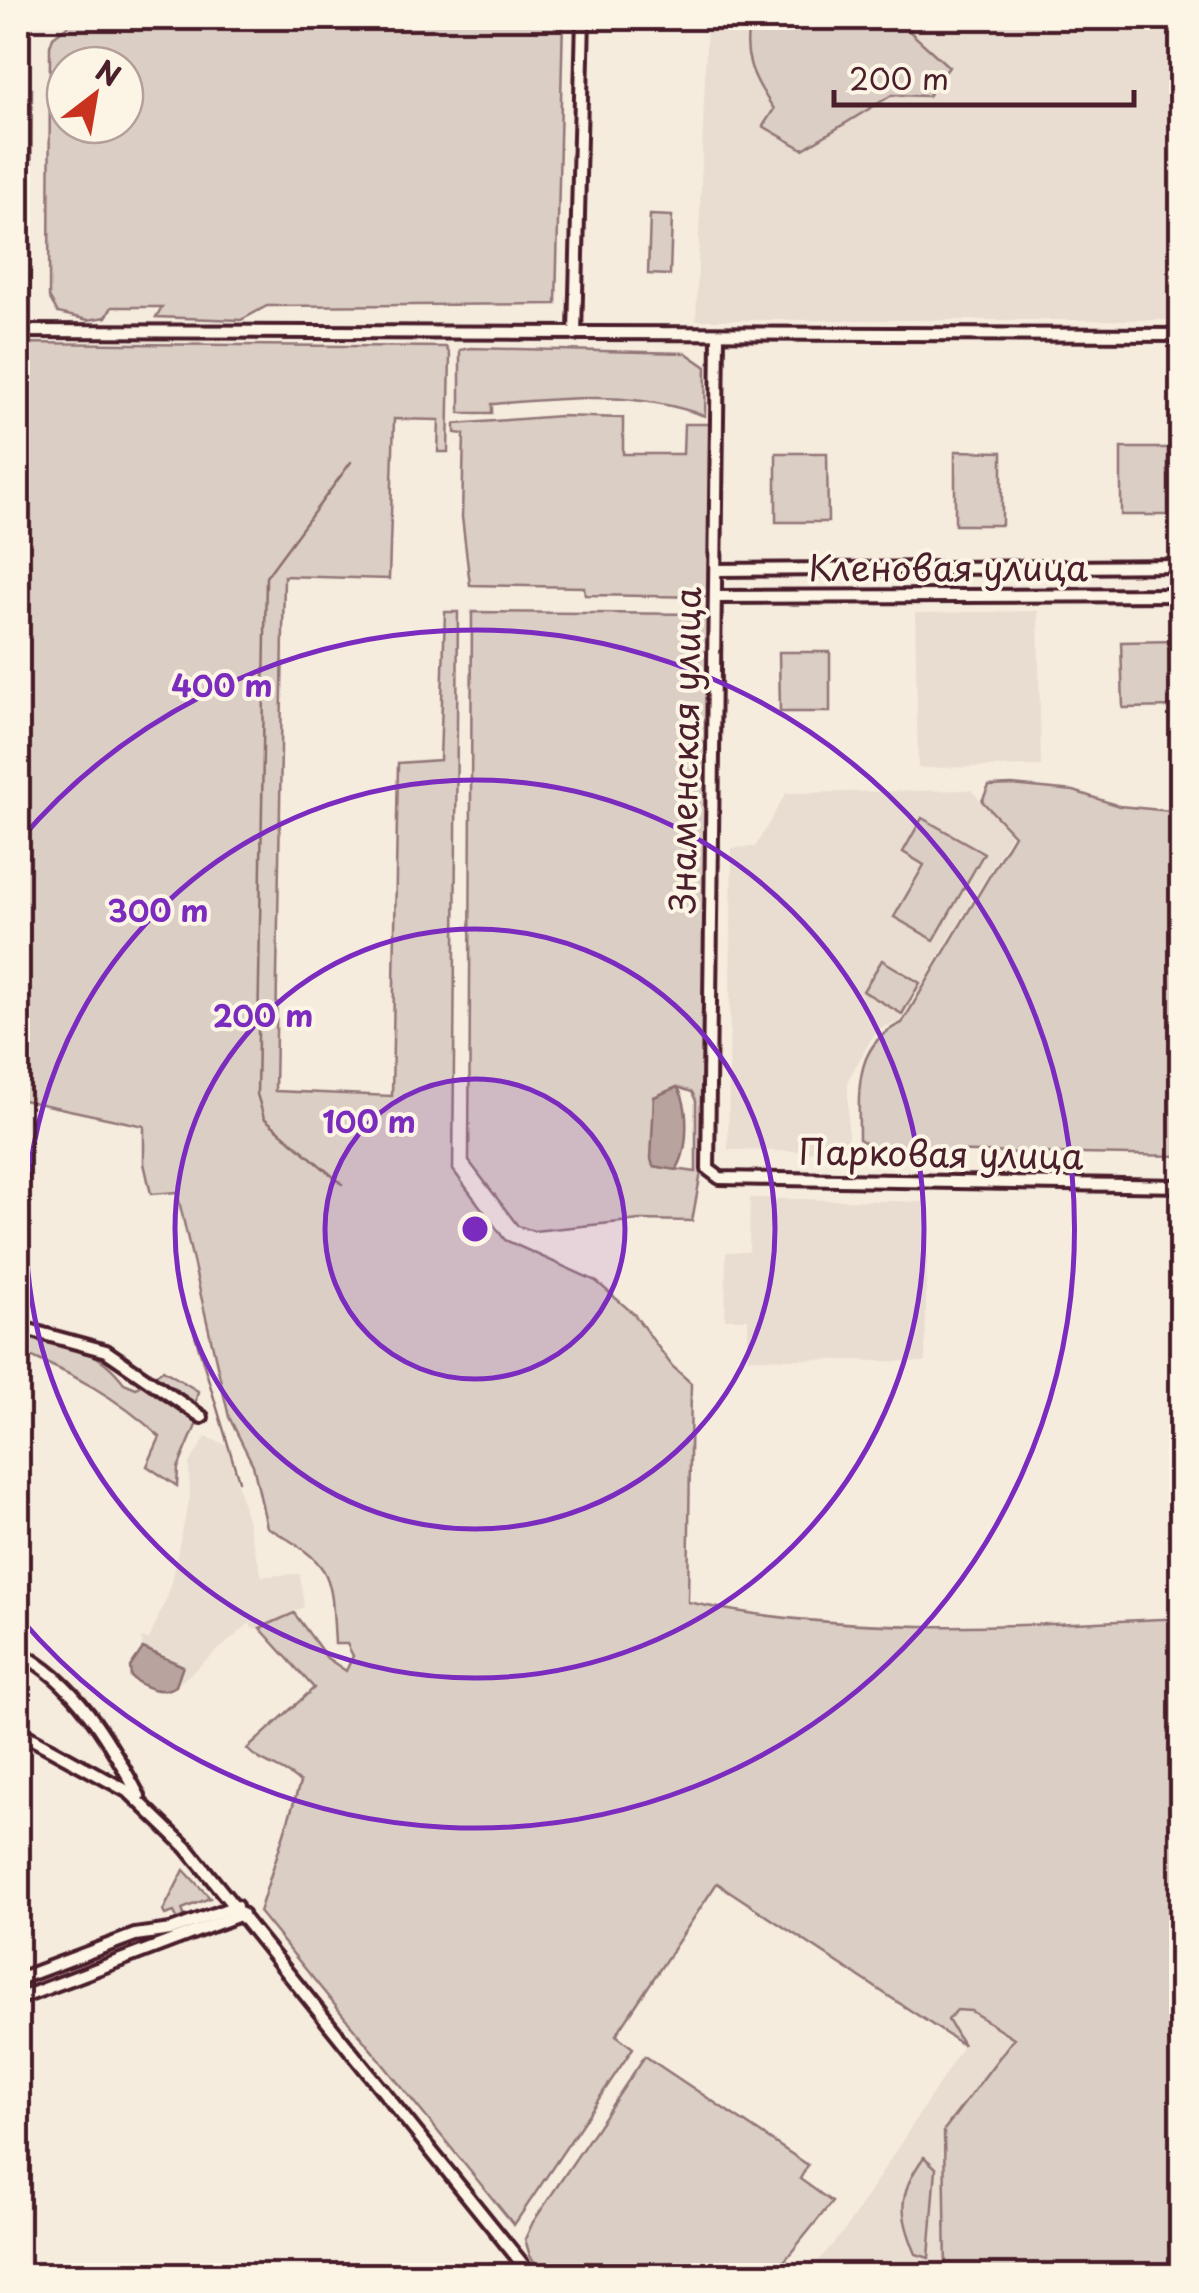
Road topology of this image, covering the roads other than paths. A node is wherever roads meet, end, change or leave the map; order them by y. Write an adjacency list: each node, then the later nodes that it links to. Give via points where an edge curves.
1 (583, 18): 3 (street)
2 (18, 332): 3 (street)
3 (575, 334): 5 (street)
4 (1182, 335): 5 (street)
5 (718, 336): 7 (street, Знаменская улица)
6 (1182, 566): 7 (street, Кленовая улица)
7 (716, 570): 9 (street, Знаменская улица)
8 (1182, 595): 9 (street, Кленовая улица)
9 (715, 598): 10 (street, Знаменская улица)
10 (707, 1164): 11 (street, Парковая улица, via 720,1178)
11 (1182, 1186)
12 (18, 1328): 13 (street, via 106,1351)
13 (202, 1416)
14 (18, 1652): 16 (street, via 58,1680 102,1730)
15 (18, 1732): 16 (street)
16 (142, 1802): 17 (street)
17 (239, 1910): 18 (street, via 135,1936); 19 (street); 20 (street)
18 (18, 1979)
19 (18, 1999)
20 (532, 2276)

